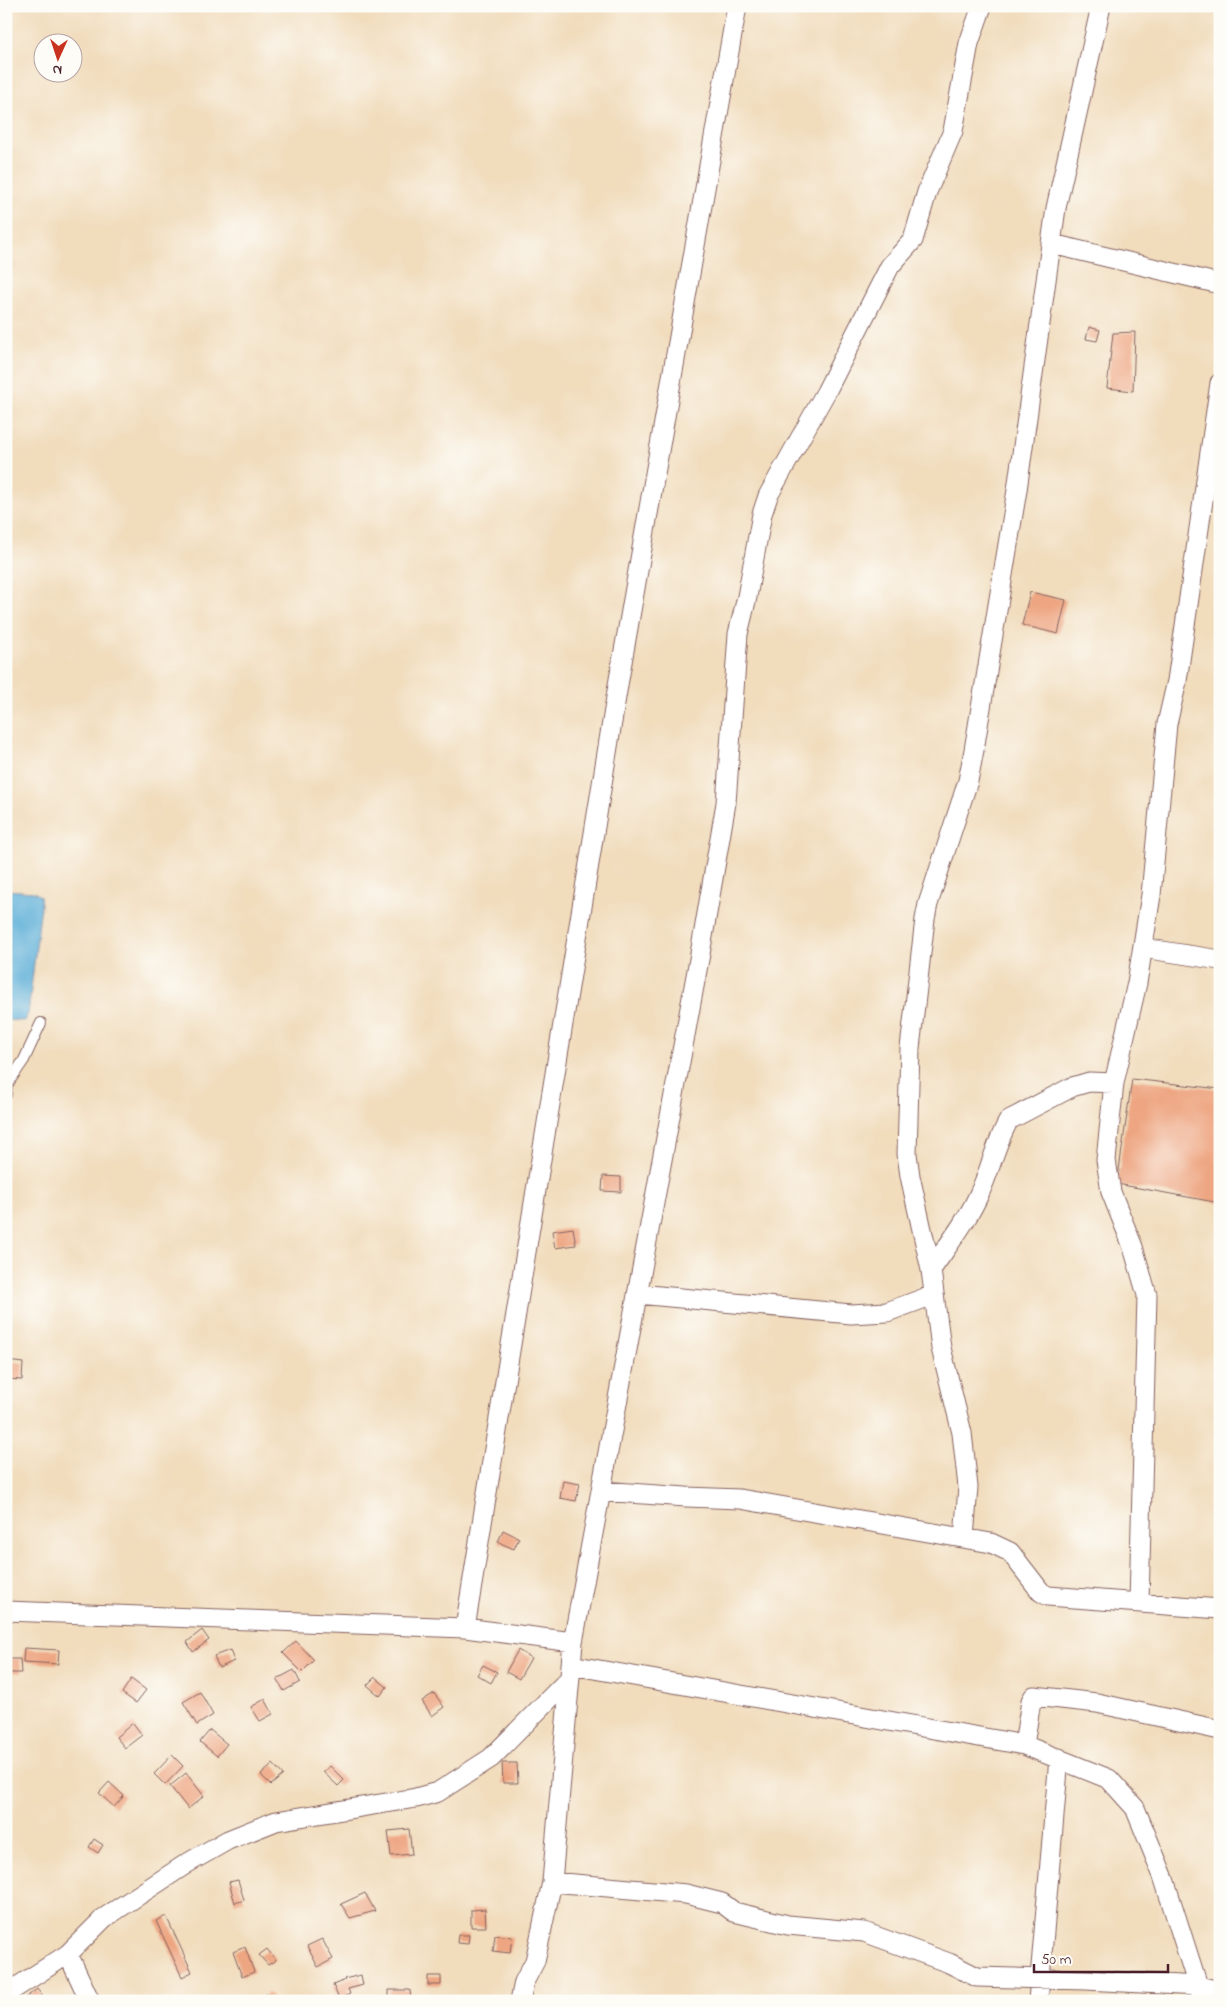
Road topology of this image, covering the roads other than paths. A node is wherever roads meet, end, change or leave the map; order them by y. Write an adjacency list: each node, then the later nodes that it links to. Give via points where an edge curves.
1 (737, 6): 20 (street, via 618,685)
2 (982, 6): 13 (street, via 969,42 953,131 927,192 913,240 890,266 826,392 768,496 762,514 738,634 726,803)
3 (1101, 6): 4 (street, via 1056,208)
4 (1052, 244): 5 (street); 12 (street, via 1018,490 974,750 968,781 925,919 910,1048 907,1154)
5 (1220, 284)
6 (1220, 383): 7 (street, via 1177,681 1167,724)
7 (1143, 948): 8 (street); 10 (street)
8 (1220, 960)
9 (42, 1023): 11 (lane, via 24,1060 7,1085)
10 (1114, 1083): 12 (street, via 1089,1082 1072,1087 1009,1120 980,1193); 17 (street, via 1106,1160 1111,1192 1133,1247 1147,1295)
11 (6, 1095)
12 (931, 1270): 14 (street)
13 (638, 1294): 14 (street, via 851,1314 887,1312); 15 (street)
14 (933, 1295): 16 (street, via 941,1348 962,1433 968,1487)
15 (601, 1491): 16 (street, via 740,1499); 21 (street)
16 (964, 1538): 17 (street, via 991,1543 1010,1552 1041,1592 1048,1596)
17 (1139, 1603): 18 (street)
18 (1220, 1609)
19 (6, 1610): 20 (street)
20 (464, 1628): 21 (street)
21 (573, 1642): 22 (street)
22 (570, 1671): 24 (street); 26 (street); 27 (street, via 490,1758 438,1792 276,1821 228,1840 104,1918)
23 (1220, 1730): 24 (street, via 1097,1703 1034,1696)
24 (1024, 1745): 25 (street)
25 (1059, 1758): 28 (street); 30 (street, via 1109,1780 1135,1808 1163,1876)
26 (552, 1882): 28 (street, via 686,1894 722,1903 734,1912 788,1925 864,1932 950,1963 977,1977); 33 (street, via 534,1961 524,1982)
27 (68, 1954): 31 (street); 32 (street)
28 (1040, 1979): 30 (street); 34 (street)
29 (1220, 1991): 30 (street)
30 (1200, 1993)
31 (6, 1994)
32 (90, 2001)
33 (520, 2001)
34 (1038, 2001)

